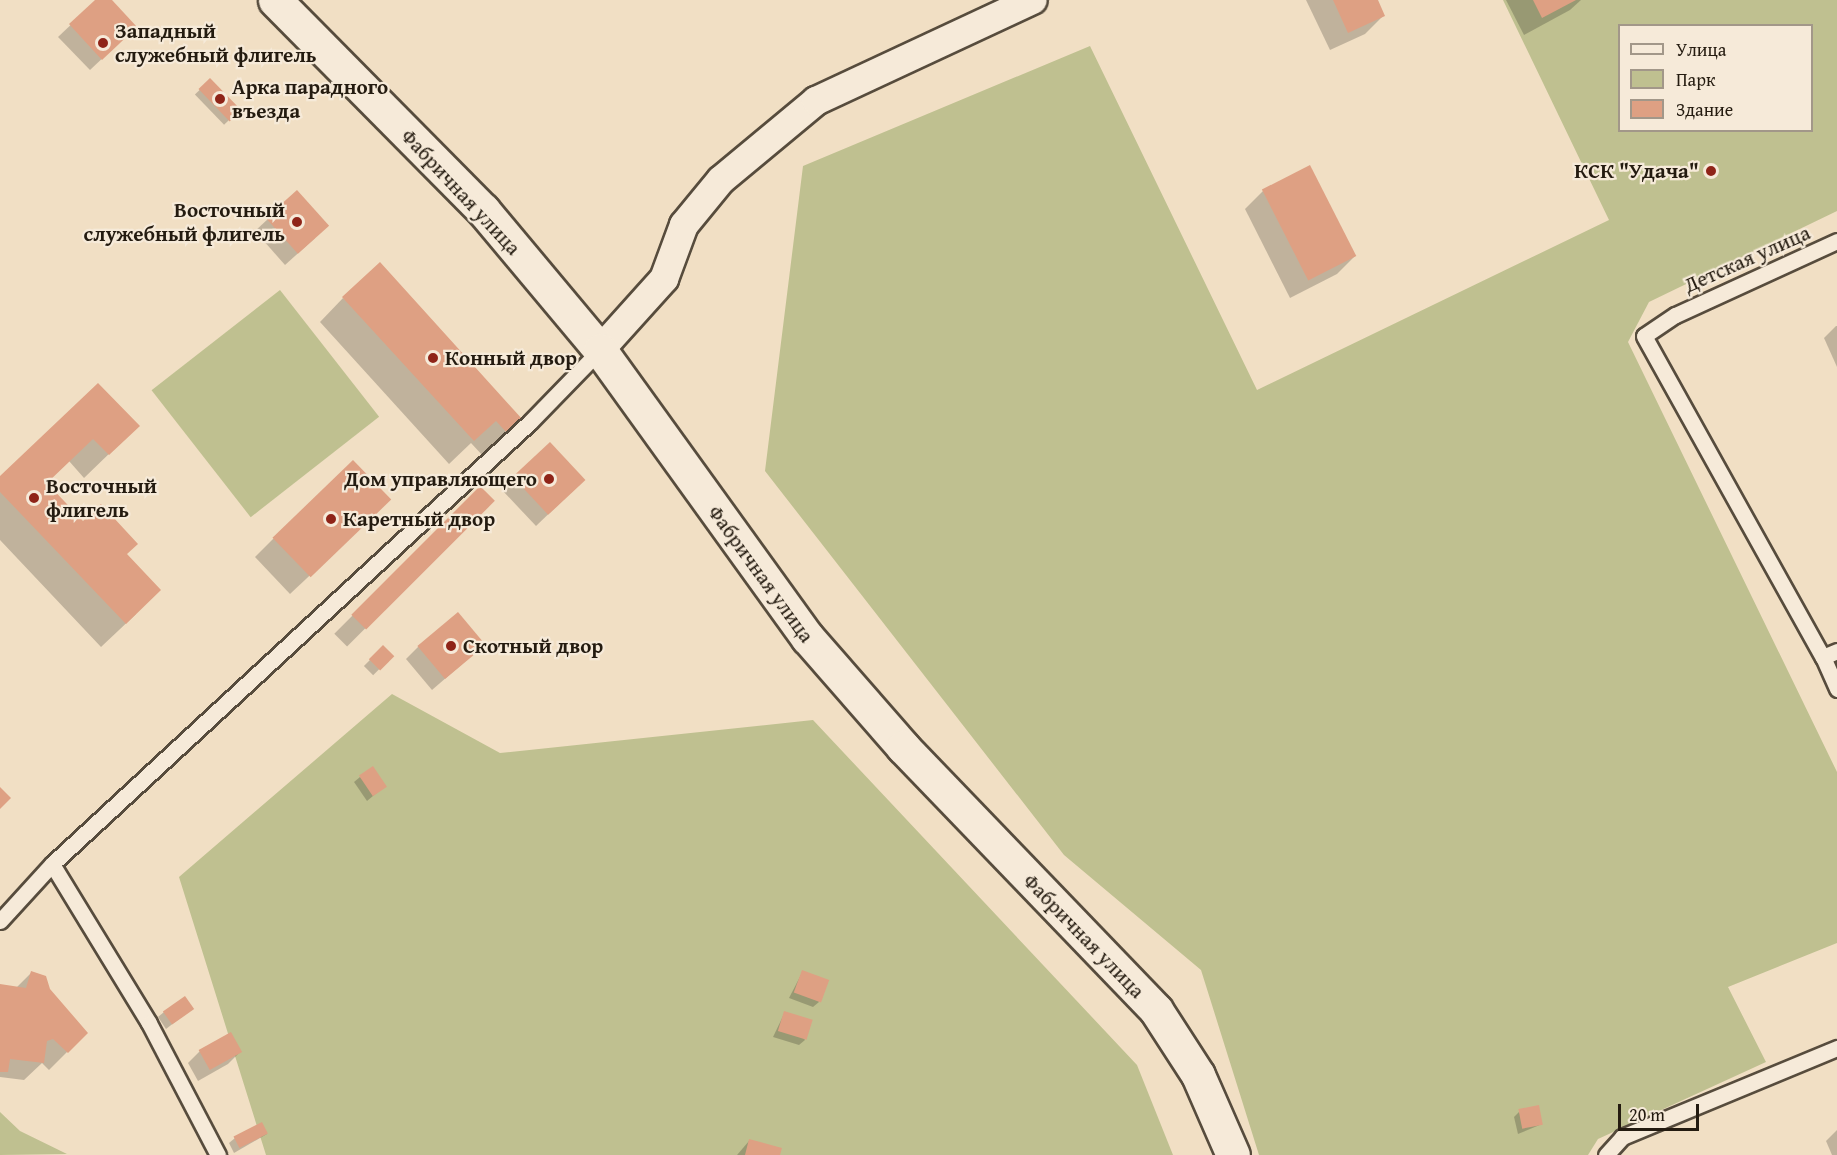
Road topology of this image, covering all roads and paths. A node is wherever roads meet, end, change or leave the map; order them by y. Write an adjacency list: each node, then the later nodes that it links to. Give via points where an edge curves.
1 (275, 0): 4 (street, Фабричная улица, via 483,210)
2 (1033, 0): 4 (street, via 816,101 721,180 684,225 664,279)
3 (1837, 241): 5 (lane, Детская улица, via 1675,315 1644,336)
4 (600, 350): 7 (lane, via 564,390); 11 (street, Фабричная улица, via 808,638 903,747 1156,1010 1198,1075)
5 (1830, 654): 6 (lane)
6 (1837, 689)
7 (52, 864): 8 (lane); 10 (lane, via 149,1023)
8 (0, 921)
9 (1837, 1048): 12 (lane, via 1622,1137)
10 (218, 1155)
11 (1233, 1155)
12 (1606, 1155)

